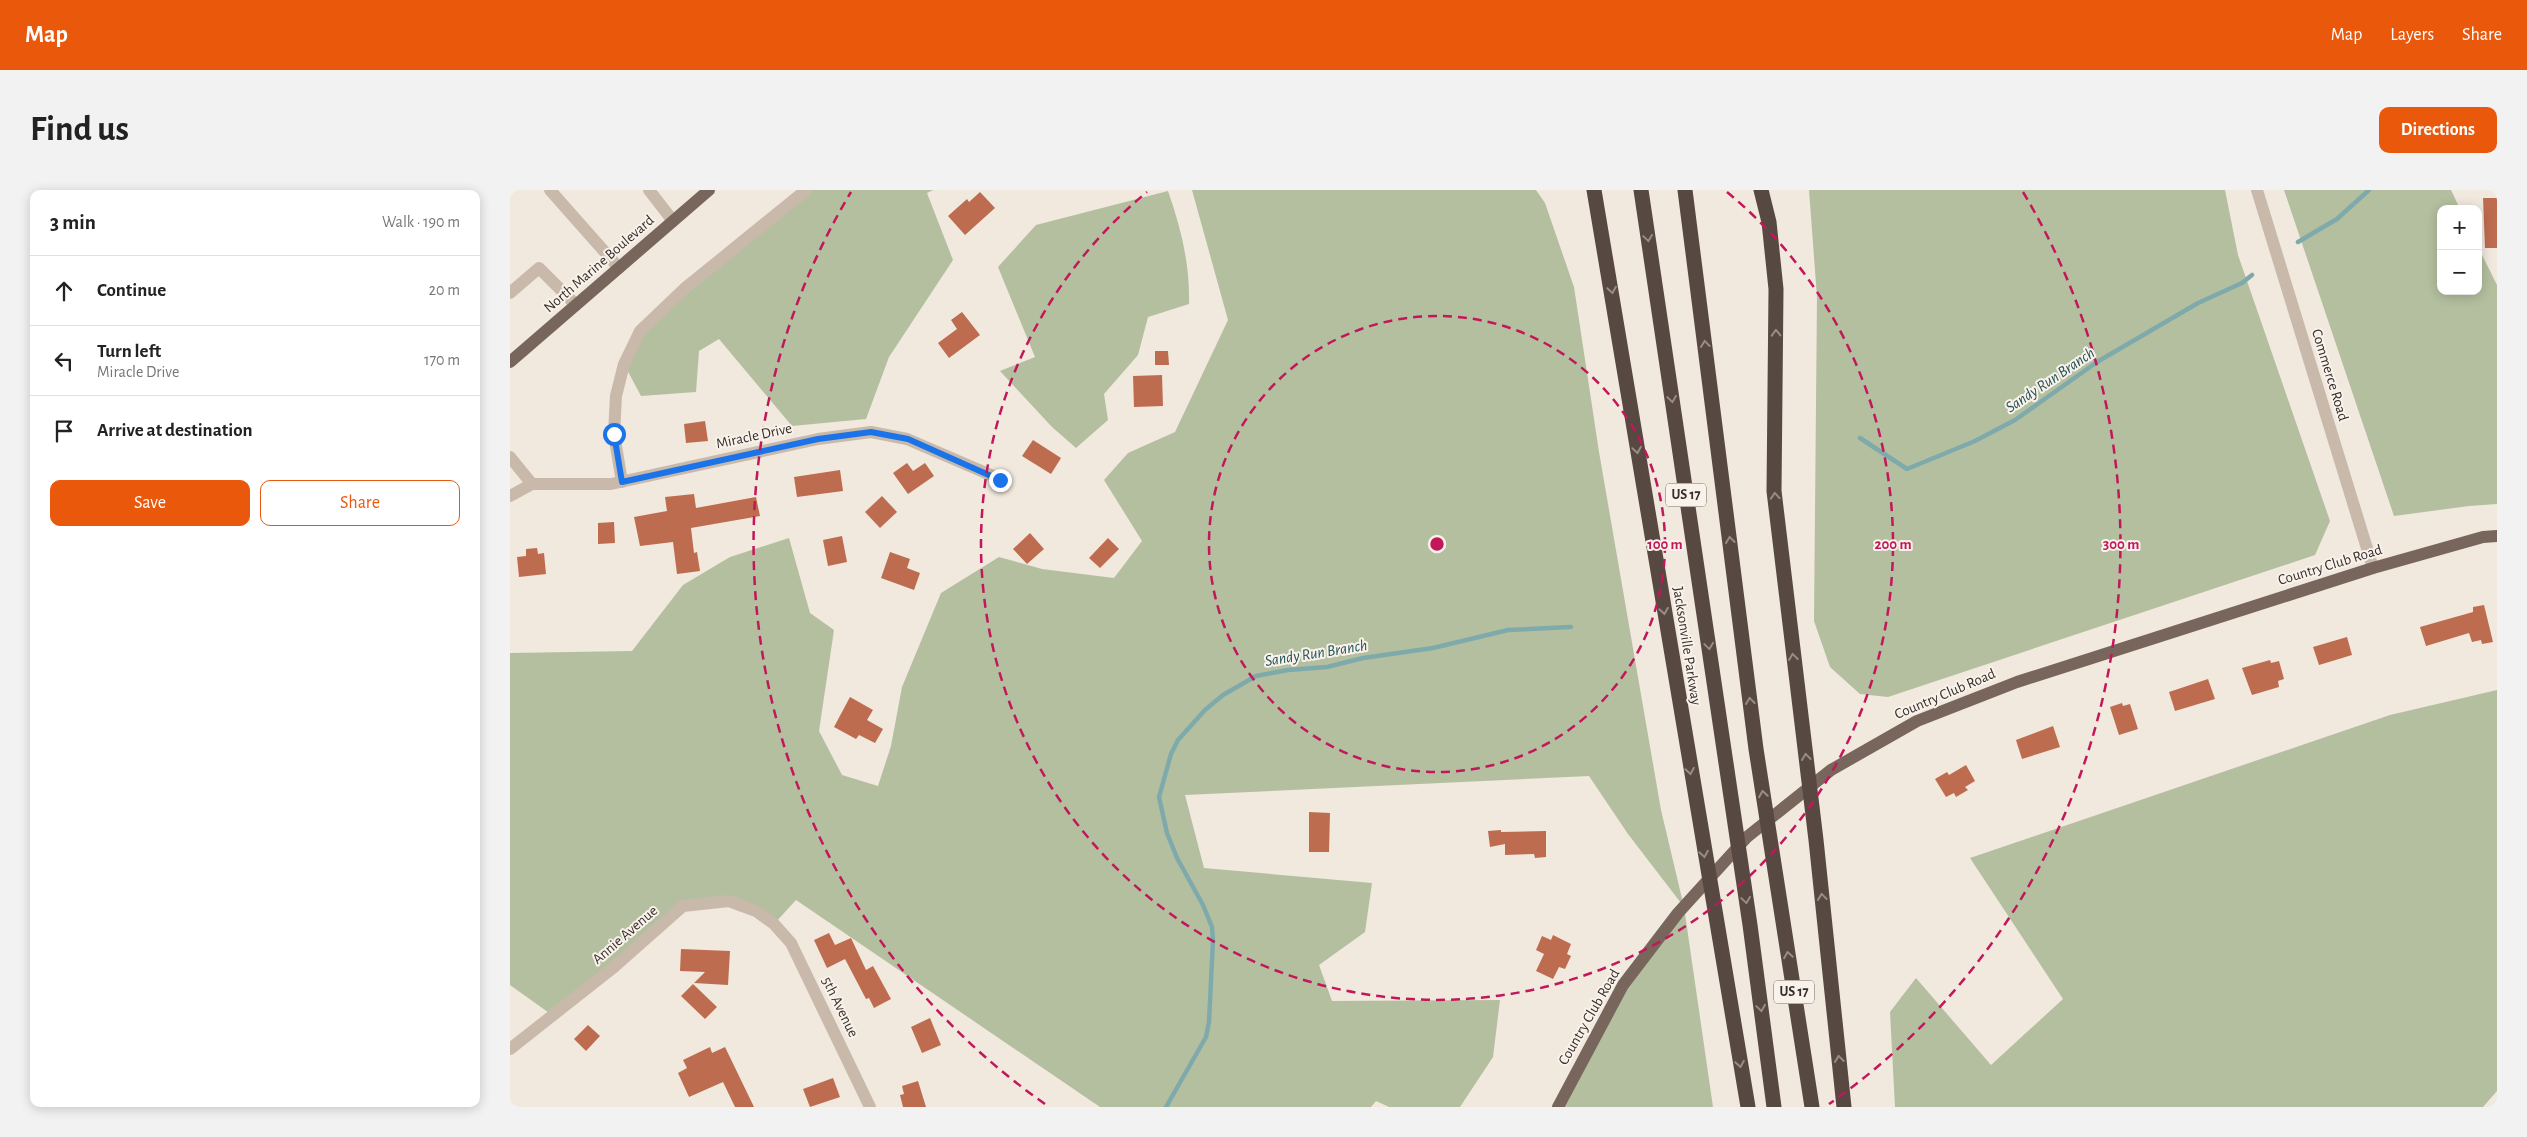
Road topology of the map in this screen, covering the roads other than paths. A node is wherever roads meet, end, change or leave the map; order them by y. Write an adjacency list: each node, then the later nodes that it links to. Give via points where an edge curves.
1 (550, 190): 13 (street)
2 (649, 190): 11 (street)
3 (709, 190): 11 (main road, North Marine Boulevard)
4 (806, 190): 19 (street, via 684,289 640,332 624,364 616,396 614,434)
5 (1585, 190): 12 (highway)
6 (1594, 190): 12 (highway, Jacksonville Parkway)
7 (1641, 190): 29 (highway, US 17, one-way to 29)
8 (1686, 190): 30 (highway, US 17, one-way to 8, via 1756,749)
9 (1761, 190): 31 (highway, one-way to 9, via 1774,491 1776,290)
10 (2257, 190): 23 (street, Commerce Road)
11 (673, 221): 13 (main road, North Marine Boulevard)
12 (1606, 257): 28 (highway, Jacksonville Parkway, one-way to 28)
13 (619, 268): 15 (main road, North Marine Boulevard)
14 (510, 293): 15 (street, via 539,268)
15 (576, 305): 16 (main road, North Marine Boulevard)
16 (510, 362)
17 (510, 457): 20 (street)
18 (1000, 480): 19 (street, Miracle Drive, via 908,439 871,432 818,439)
19 (622, 482): 20 (street, Miracle Drive)
20 (532, 484): 21 (street, Miracle Drive)
21 (510, 496)
22 (2497, 536): 23 (main road, Country Club Road, via 2483,537)
23 (2373, 568): 27 (main road, Country Club Road, via 2017,682 1917,721 1831,770 1747,837 1678,914 1623,985)
24 (774, 924): 25 (street, Annie Avenue, via 756,911 729,901 683,906 614,967); 26 (street, 5th Avenue, via 791,943)
25 (510, 1049)
26 (870, 1107)
27 (1558, 1107)
28 (1748, 1107)
29 (1774, 1107)
30 (1812, 1107)
31 (1844, 1107)

